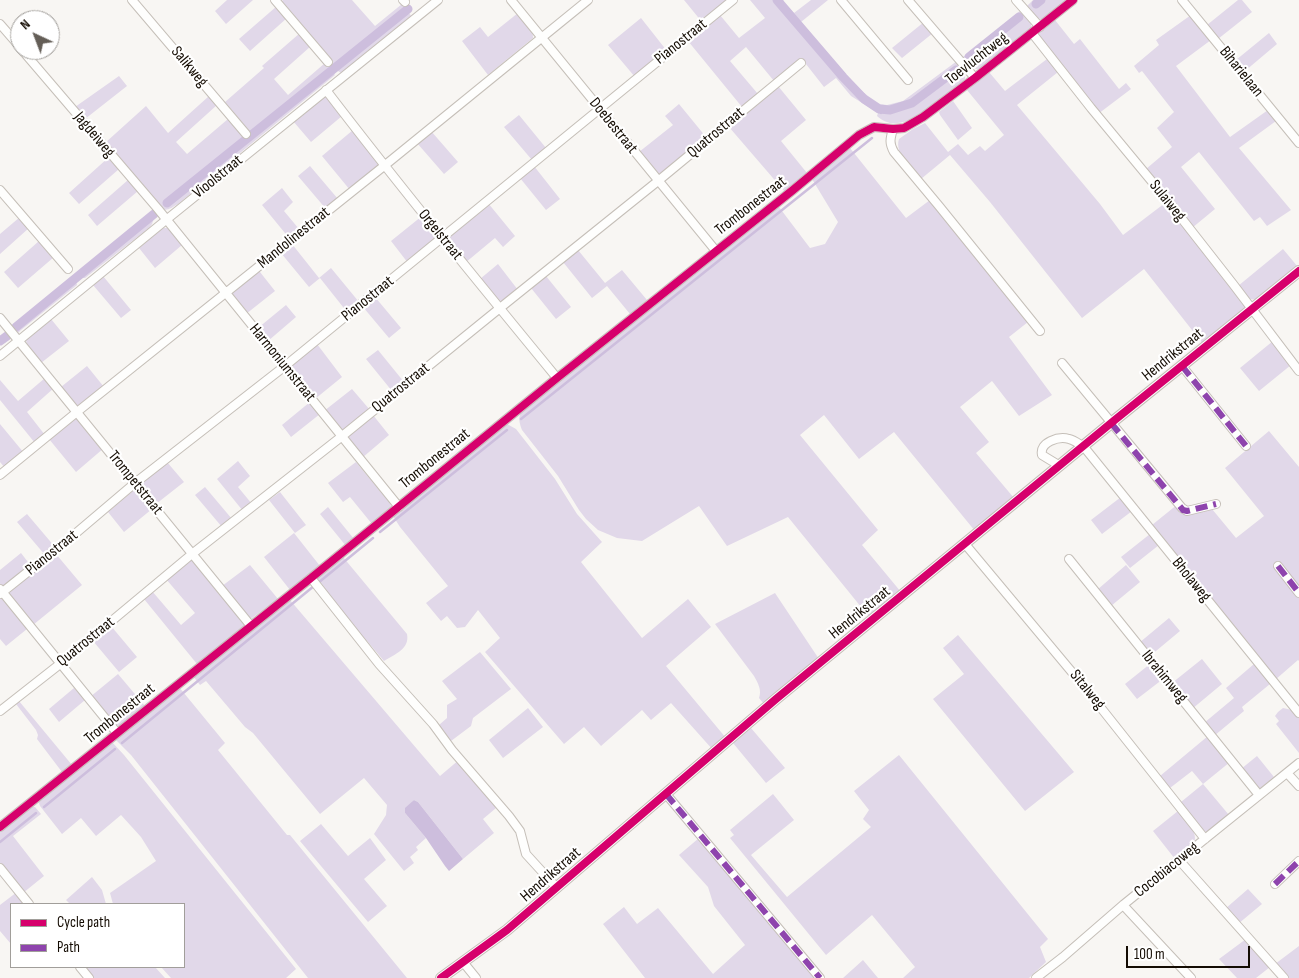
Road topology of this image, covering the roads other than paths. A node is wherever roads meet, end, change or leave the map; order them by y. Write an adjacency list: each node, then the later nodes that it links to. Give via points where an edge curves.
1 (132, 0): 25 (street, Salikweg)
2 (275, 0): 18 (street)
3 (438, 0): 22 (street, Vioolstraat)
4 (511, 0): 16 (street, Doebestraat)
5 (588, 0): 16 (street, Mandolinestraat)
6 (733, 0): 23 (street, Pianostraat)
7 (841, 0): 21 (street)
8 (908, 0): 20 (street)
9 (1016, 0): 13 (street)
10 (1073, 0): 13 (street, Toevluchtweg)
11 (1182, 0): 26 (street, Biharielaan)
12 (0, 24): 15 (street, Jagdeiweg)
13 (1040, 27): 14 (street, Toevluchtweg)
14 (1032, 33): 20 (street, Toevluchtweg); 37 (street, Sulaiweg)
15 (10, 36)
16 (541, 37): 23 (street, Doebestraat); 27 (street, Mandolinestraat)
17 (30, 60): 30 (street, Jagdeiweg)
18 (328, 62)
19 (801, 63): 28 (street, Quatrostraat)
20 (975, 78): 24 (street, Toevluchtweg, via 923,117 904,128)
21 (908, 80)
22 (326, 90): 27 (street, Orgelstraat); 30 (street, Vioolstraat)
23 (600, 109): 28 (street, Doebestraat); 31 (street, Pianostraat)
24 (893, 130): 32 (street, Trombonestraat, via 874,127 858,135); 39 (street, via 890,140 894,152)
25 (246, 134)
26 (1299, 143)
27 (384, 166): 31 (street, Orgelstraat); 35 (street, Mandolinestraat)
28 (658, 181): 32 (street, Doebestraat); 36 (street, Quatrostraat)
29 (0, 190): 33 (street)
30 (166, 220): 35 (street, Harmoniumstraat); 40 (street, Vioolstraat)
31 (442, 238): 36 (street, Orgelstraat); 43 (street, Pianostraat)
32 (716, 251): 46 (street, Trombonestraat)
33 (68, 269)
34 (1299, 271): 37 (street, Hendrikstraat)
35 (225, 293): 43 (street, Harmoniumstraat); 47 (street, Mandolinestraat)
36 (500, 308): 46 (street, Orgelstraat); 49 (street, Quatrostraat)
37 (1252, 309): 44 (street, Hendrikstraat); 45 (street, Sulaiweg)
38 (0, 318): 40 (street, Trompetstraat)
39 (1040, 331)
40 (19, 340): 41 (street, Vioolstraat); 47 (street, Trompetstraat)
41 (0, 356)
42 (1062, 363): 48 (street)
43 (285, 366): 49 (street, Harmoniumstraat); 54 (street, Pianostraat)
44 (1182, 366): 48 (street, Hendrikstraat); 50 (street)
45 (1299, 371)
46 (557, 378): 56 (street, Trombonestraat)
47 (77, 412): 53 (street, Mandolinestraat); 54 (street, Trompetstraat)
48 (1111, 423): 51 (street, Hendrikstraat); 55 (street, via 1182,508 1187,511)
49 (341, 437): 56 (street, Harmoniumstraat); 58 (street, Quatrostraat)
50 (1246, 446)
51 (1084, 447): 52 (street, Hendrikstraat); 52 (street, via 1070,439 1054,440 1043,446 1042,455); 67 (street, Bholaweg)
52 (1060, 466): 57 (street, Hendrikstraat)
53 (0, 475)
54 (135, 484): 58 (street, Trompetstraat); 62 (street, Pianostraat)
55 (1216, 504)
56 (398, 507): 61 (street, Trombonestraat)
57 (966, 544): 72 (street, Hendrikstraat, via 776,699); 75 (street, Sitalweg)
58 (192, 554): 64 (street, Trompetstraat); 65 (street, Quatrostraat)
59 (1069, 559): 73 (street, Ibrahimweg)
60 (1278, 566): 63 (street)
61 (311, 578): 64 (street, Trombonestraat); 80 (street, via 379,664 509,816 520,831 526,854)
62 (1, 592): 65 (street)
63 (1299, 592)
64 (251, 626): 68 (street, Trombonestraat)
65 (60, 664): 66 (street, Quatrostraat); 68 (street)
66 (0, 711)
67 (1299, 713)
68 (117, 733): 74 (street, Trombonestraat)
69 (1299, 763): 70 (street, Cocobiacoweg)
70 (1287, 773): 71 (street); 73 (street, Cocobiacoweg)
71 (1299, 786)
72 (666, 794): 80 (street, Hendrikstraat); 88 (street)
73 (1259, 795): 75 (street, Cocobiacoweg)
74 (0, 827)
75 (1205, 839): 76 (street, Cocobiacoweg)
76 (1179, 860): 82 (street, Cocobiacoweg); 91 (street)
77 (1299, 861): 79 (street)
78 (0, 868): 81 (street)
79 (1275, 884)
80 (557, 888): 83 (street, Hendrikstraat)
81 (28, 903)
82 (1123, 905): 89 (street, Cocobiacoweg); 90 (street)
83 (462, 962): 86 (street, Hendrikstraat); 87 (street)
84 (81, 968): 85 (street)
85 (89, 978)
86 (441, 978)
87 (476, 978)
88 (820, 978)
89 (1036, 978)
90 (1191, 978)
91 (1284, 978)

